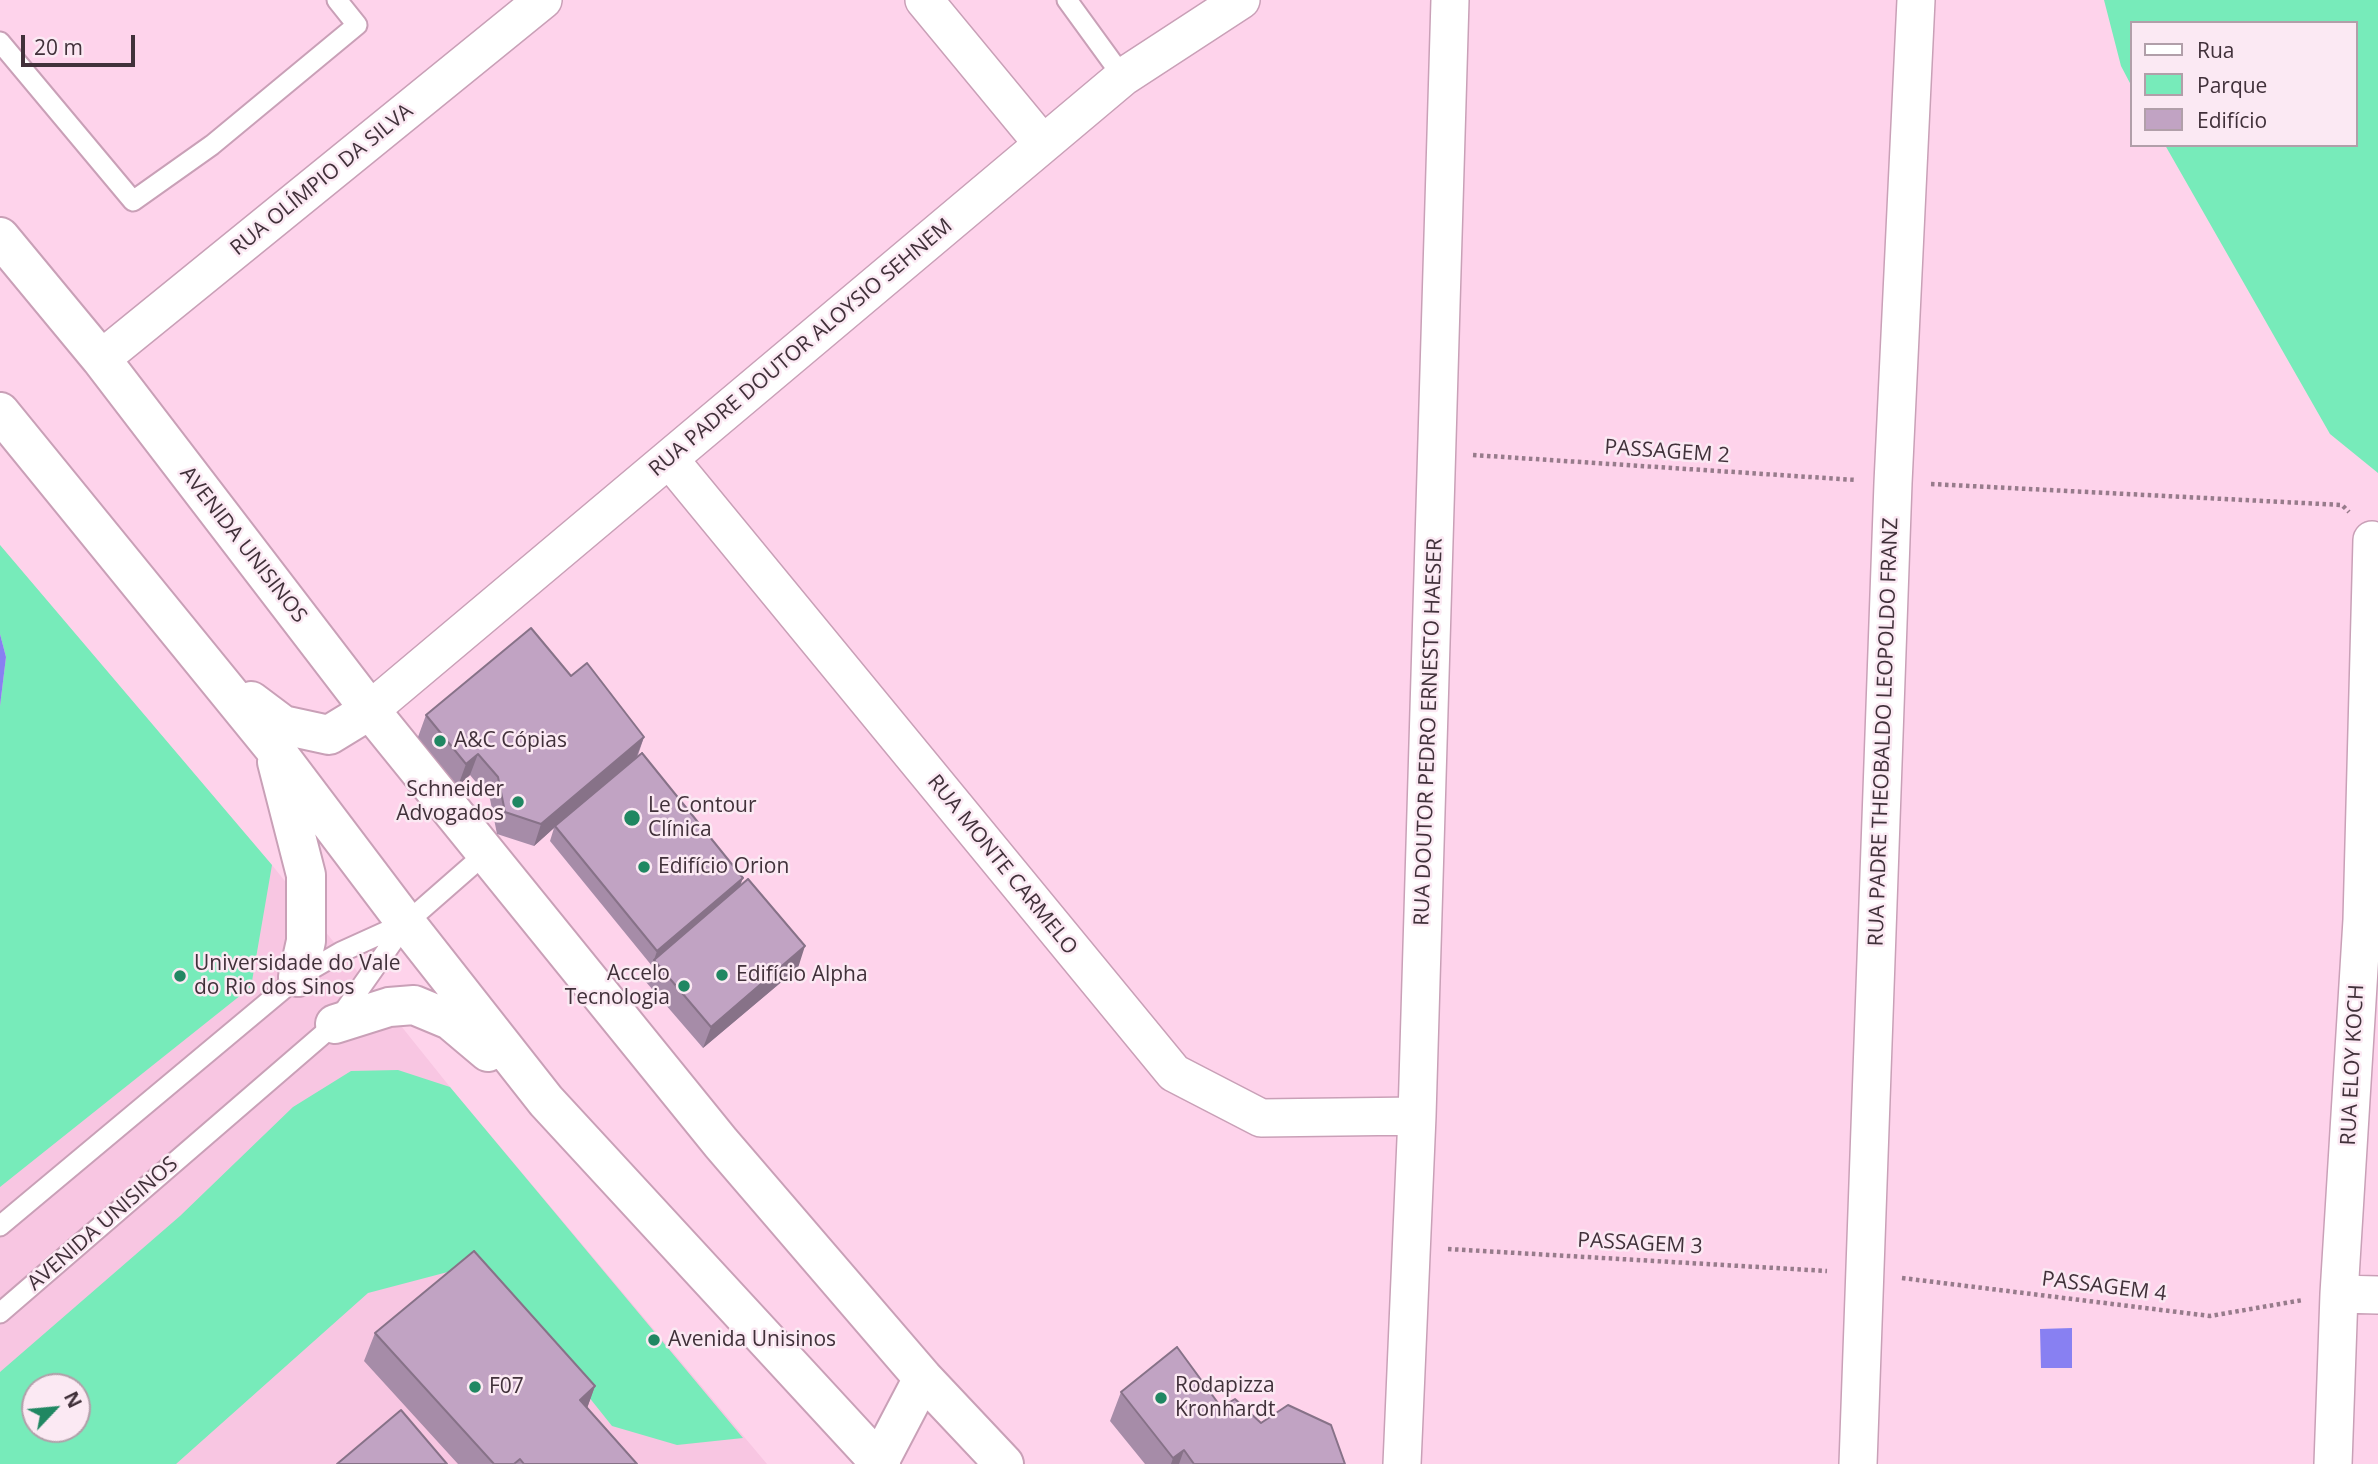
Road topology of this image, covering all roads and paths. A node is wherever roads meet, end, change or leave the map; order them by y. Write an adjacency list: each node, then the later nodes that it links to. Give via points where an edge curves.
1 (337, 0): 8 (lane, via 357,25 212,145 133,201)
2 (543, 0): 12 (street, RUA OLÍMPIO DA SILVA)
3 (924, 0): 10 (street)
4 (1067, 0): 9 (lane)
5 (1241, 0): 9 (street, RUA PADRE DOUTOR ALOYSIO SEHNEM)
6 (1450, 0): 14 (street, RUA DOUTOR PEDRO ERNESTO HAESER)
7 (1916, 0): 16 (street, RUA PADRE THEOBALDO LEOPOLDO FRANZ)
8 (0, 41)
9 (1123, 77): 10 (street, RUA PADRE DOUTOR ALOYSIO SEHNEM)
10 (1043, 144): 15 (street, RUA PADRE DOUTOR ALOYSIO SEHNEM)
11 (0, 237): 12 (main road, AVENIDA UNISINOS)
12 (101, 359): 19 (main road, AVENIDA UNISINOS)
13 (0, 412): 18 (main road)
14 (1438, 453): 16 (path, PASSAGEM 2); 27 (street, RUA DOUTOR PEDRO ERNESTO HAESER)
15 (670, 460): 19 (street, RUA PADRE DOUTOR ALOYSIO SEHNEM); 27 (street, RUA MONTE CARMELO, via 1174,1073 1261,1118)
16 (1894, 482): 17 (path, PASSAGEM 2, via 2342,505); 30 (street, RUA PADRE THEOBALDO LEOPOLDO FRANZ)
17 (2372, 540): 22 (street, RUA ELOY KOCH)
18 (210, 670): 19 (main road, via 283,726 329,735); 20 (main road)
19 (370, 710): 21 (main road, AVENIDA UNISINOS)
20 (274, 747): 23 (main road); 24 (main road, via 306,875 306,941)
21 (486, 853): 23 (lane, AVENIDA UNISINOS); 34 (main road, AVENIDA UNISINOS, via 721,1143)
22 (2370, 920): 31 (street, RUA ELOY KOCH)
23 (406, 923): 24 (lane, AVENIDA UNISINOS); 25 (lane, AVENIDA UNISINOS); 26 (main road)
24 (298, 977): 28 (lane, AVENIDA UNISINOS)
25 (335, 1024): 26 (main road, via 389,1007 414,1005 450,1020); 33 (lane, AVENIDA UNISINOS)
26 (546, 1101): 35 (main road)
27 (1417, 1116): 29 (street, RUA DOUTOR PEDRO ERNESTO HAESER)
28 (0, 1226)
29 (1412, 1247): 30 (path, PASSAGEM 3); 37 (street, RUA DOUTOR PEDRO ERNESTO HAESER)
30 (1865, 1273): 31 (path, PASSAGEM 4, via 2210,1316); 38 (street, RUA PADRE THEOBALDO LEOPOLDO FRANZ)
31 (2339, 1294): 32 (street); 39 (street, RUA ELOY KOCH)
32 (2378, 1295)
33 (0, 1313)
34 (923, 1378): 35 (main road); 36 (main road, AVENIDA UNISINOS)
35 (880, 1463)
36 (1004, 1464)
37 (1402, 1464)
38 (1858, 1464)
39 (2333, 1464)

